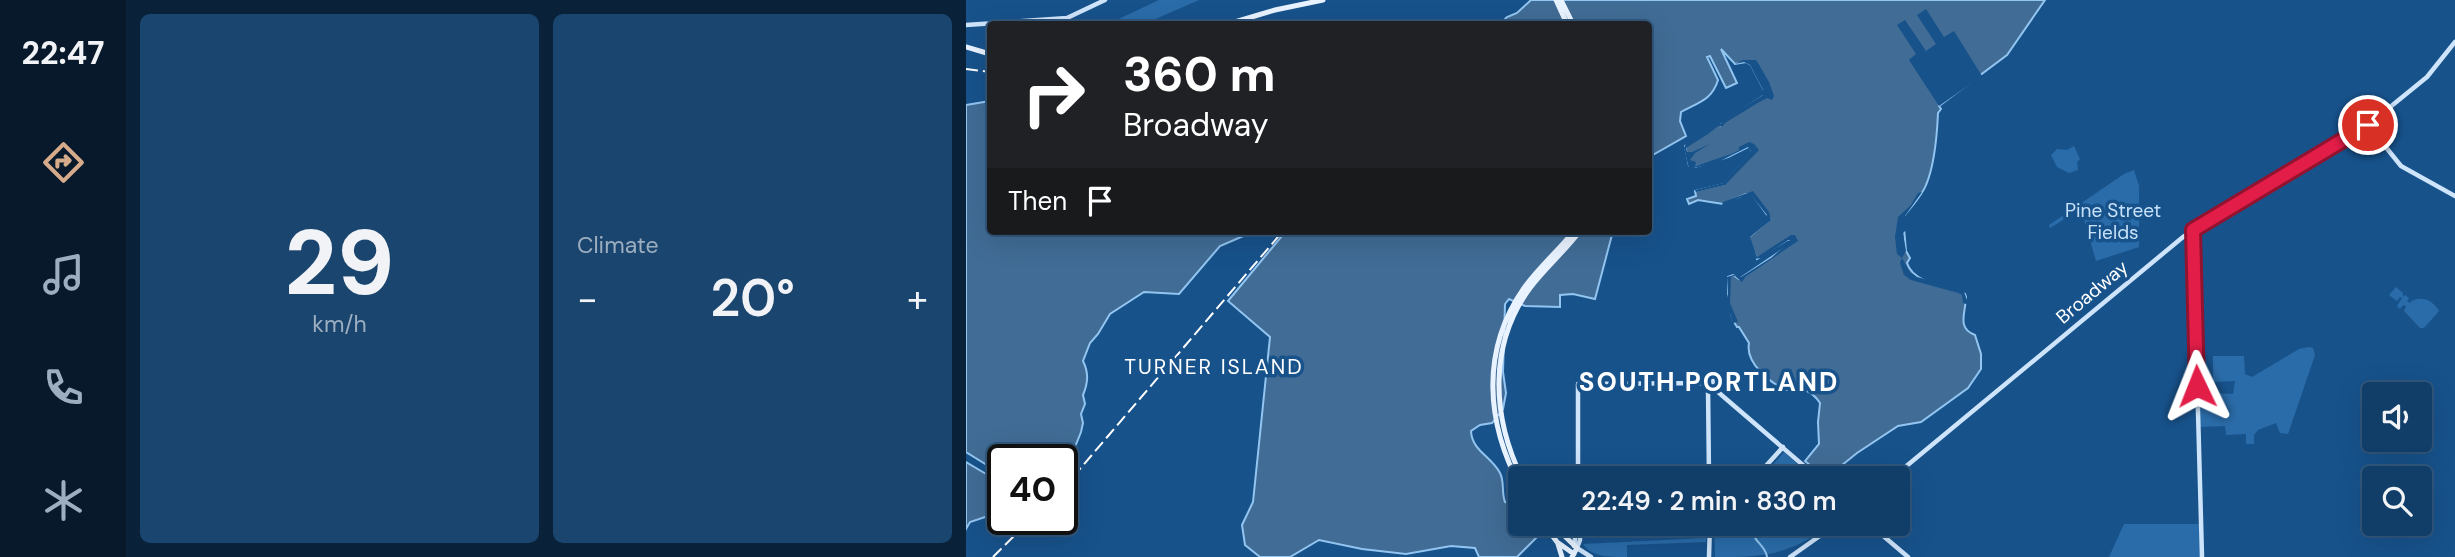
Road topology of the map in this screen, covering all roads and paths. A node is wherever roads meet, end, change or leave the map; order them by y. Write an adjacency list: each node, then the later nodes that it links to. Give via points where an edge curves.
1 (1105, 0): 5 (street, via 1067,18)
2 (1323, 0): 6 (main road)
3 (1556, 0): 7 (main road)
4 (1561, 0): 8 (main road)
5 (1024, 21)
6 (1238, 21)
7 (1566, 21)
8 (1572, 21)
9 (987, 24): 10 (street)
10 (966, 25)
11 (2455, 42): 14 (street, Broadway, via 2427,77)
12 (966, 47): 13 (main road)
13 (987, 53)
14 (2368, 125): 15 (street, via 2400,166); 16 (street, Broadway)
15 (2455, 197)
16 (2193, 230): 28 (street, Broadway); 40 (street)
17 (1570, 235): 20 (main road, via 1525,286 1503,328 1492,385)
18 (1576, 235): 20 (main road, via 1531,286 1508,330 1498,375)
19 (1708, 385): 21 (street); 24 (street, via 1578,384); 25 (street)
20 (1502, 436): 22 (main road); 23 (main road)
21 (1783, 447): 26 (street); 27 (street)
22 (1513, 466)
23 (1516, 466)
24 (1578, 466)
25 (1709, 466)
26 (1766, 466)
27 (1804, 466)
28 (1907, 466)
29 (1553, 536): 35 (main road)
30 (1560, 536): 35 (main road)
31 (1580, 536): 35 (street)
32 (1710, 536): 37 (street)
33 (1820, 536): 38 (street)
34 (1883, 536): 39 (street)
35 (1572, 554): 36 (street)
36 (1591, 557)
37 (1710, 557)
38 (1790, 557)
39 (1908, 557)
40 (2202, 557)

